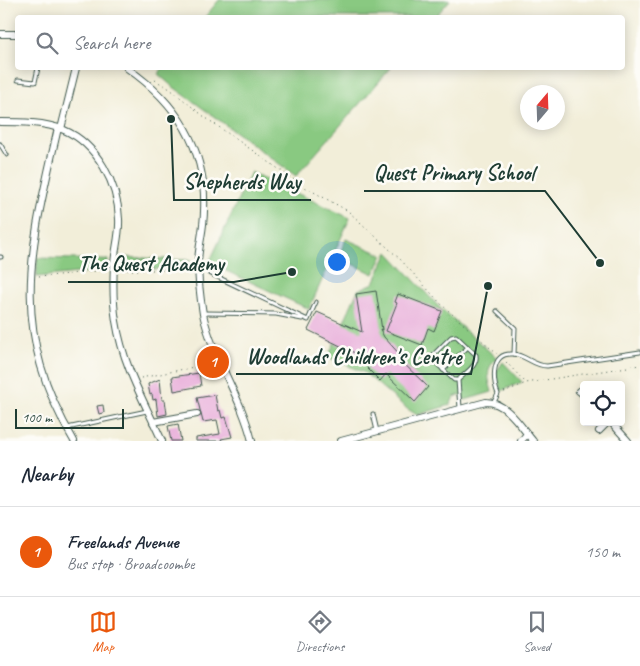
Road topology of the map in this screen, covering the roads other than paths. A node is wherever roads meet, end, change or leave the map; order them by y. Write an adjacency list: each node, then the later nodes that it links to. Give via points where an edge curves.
1 (0, 34): 2 (street)
2 (15, 34)
3 (38, 70): 6 (lane, via 35,82)
4 (75, 70): 8 (street)
5 (130, 70): 14 (street, via 166,99 192,140 204,210 198,260)
6 (18, 80)
7 (0, 122): 8 (street)
8 (60, 128): 23 (street, via 95,155 114,189 119,219 114,270 116,320 132,380); 29 (street, via 36,226 30,278 31,313 39,360)
9 (0, 144): 10 (lane)
10 (7, 155)
11 (209, 273): 15 (lane)
12 (316, 302): 15 (lane)
13 (497, 311): 18 (lane, via 515,328)
14 (203, 313): 15 (lane, via 276,314); 35 (street, via 211,344 247,422)
15 (308, 320)
16 (468, 347): 19 (lane); 19 (lane, via 456,336 451,337 432,355); 20 (lane, via 477,359 476,364)
17 (640, 352): 18 (lane, via 547,366)
18 (514, 354): 21 (lane, via 502,358 493,370 498,394)
19 (443, 370): 20 (lane)
20 (458, 380): 22 (lane)
21 (494, 402): 22 (street); 32 (street, via 502,405)
22 (460, 409): 30 (street)
23 (147, 411): 26 (street); 29 (lane)
24 (197, 414): 26 (street)
25 (373, 414): 30 (lane)
26 (153, 422): 34 (street)
27 (605, 426): 31 (street)
28 (614, 426): 39 (street)
29 (66, 428): 33 (street)
30 (377, 431): 36 (street)
31 (599, 431)
32 (528, 434): 37 (street); 38 (street)
33 (74, 441)
34 (162, 441)
35 (252, 441)
36 (342, 441)
37 (521, 441)
38 (533, 441)
39 (628, 441)

